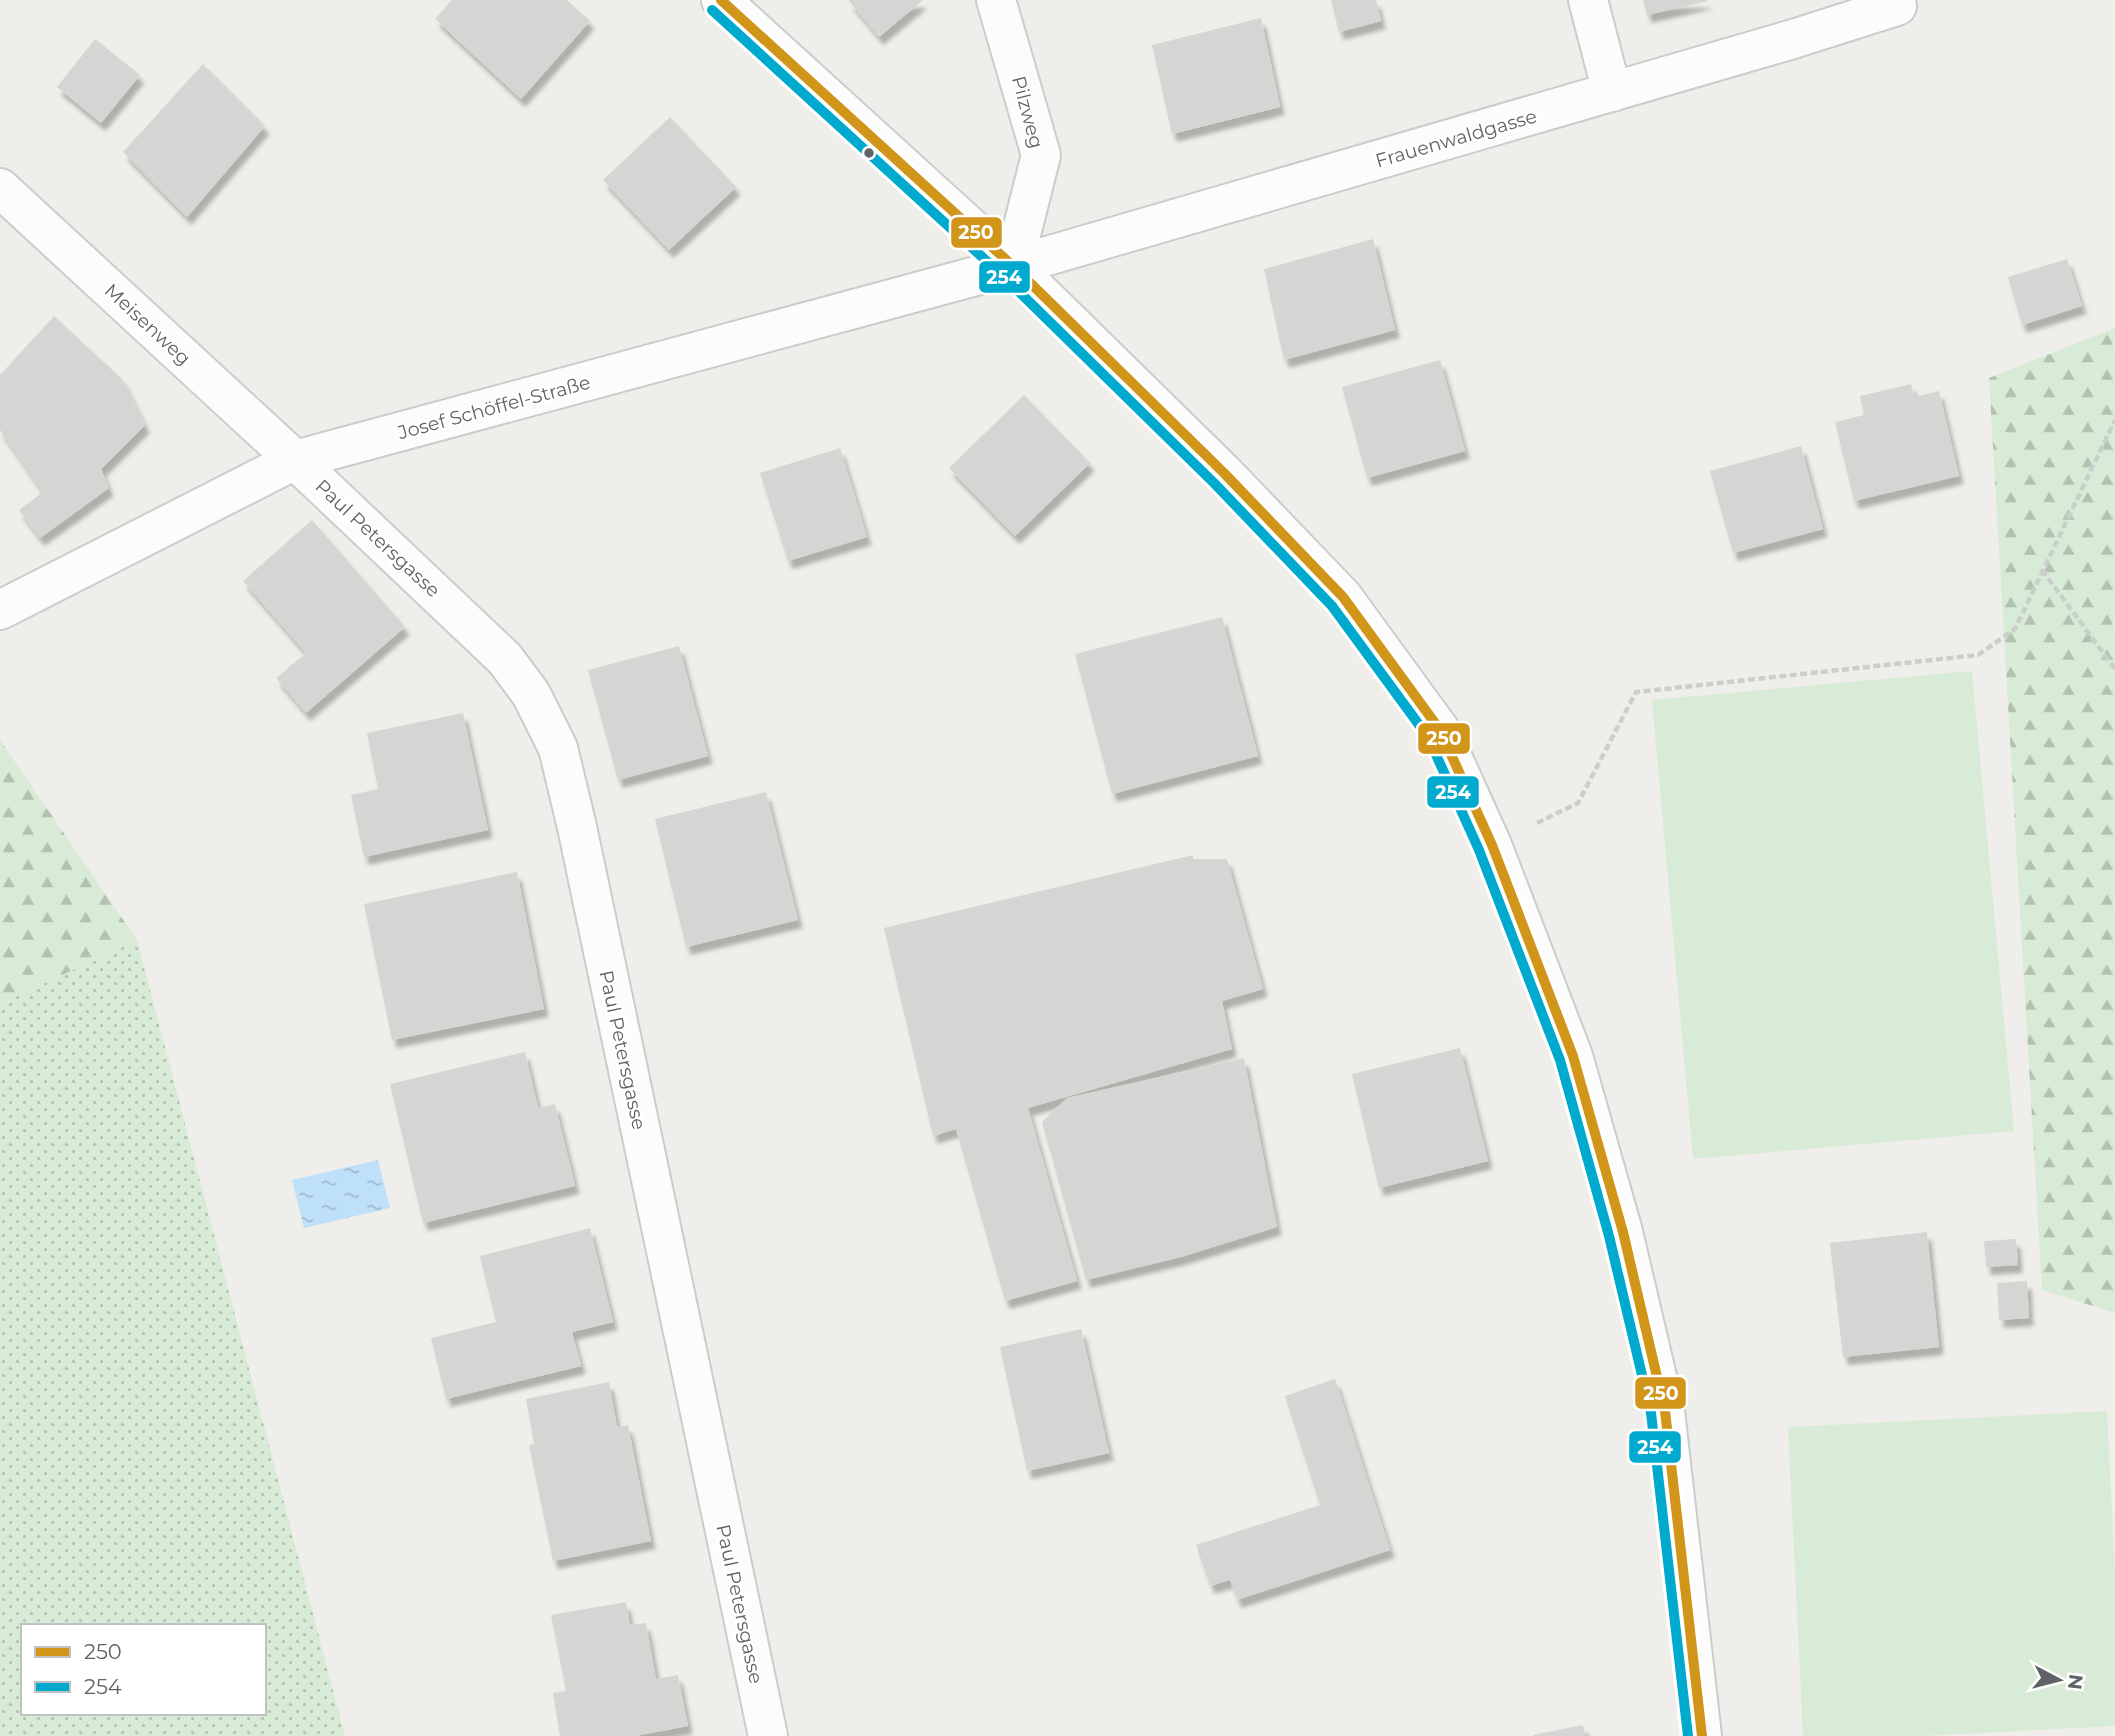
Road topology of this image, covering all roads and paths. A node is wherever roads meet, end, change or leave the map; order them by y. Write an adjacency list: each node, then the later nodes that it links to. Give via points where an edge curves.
1 (722, 0): 7 (street)
2 (996, 0): 7 (street, Pilzweg, via 1041,155)
3 (1588, 0): 5 (street)
4 (1897, 6): 5 (street, Frauenwaldgasse)
5 (1612, 92): 7 (street, Frauenwaldgasse)
6 (0, 188): 9 (street, Meisenweg)
7 (1013, 266): 9 (street, Josef Schöffel-Straße); 13 (street, via 1224,472 1343,597 1440,730)
8 (2115, 420): 10 (path)
9 (295, 460): 11 (street, Josef Schöffel-Straße); 14 (street, Paul Petersgasse, via 505,659 531,694 558,748)
10 (2042, 570): 12 (path); 13 (path, via 2015,629 1978,655 1636,692 1578,803)
11 (0, 610)
12 (2115, 670)
13 (1492, 845): 15 (street, via 1573,1056 1623,1232 1665,1411)
14 (768, 1736)
15 (1702, 1736)

